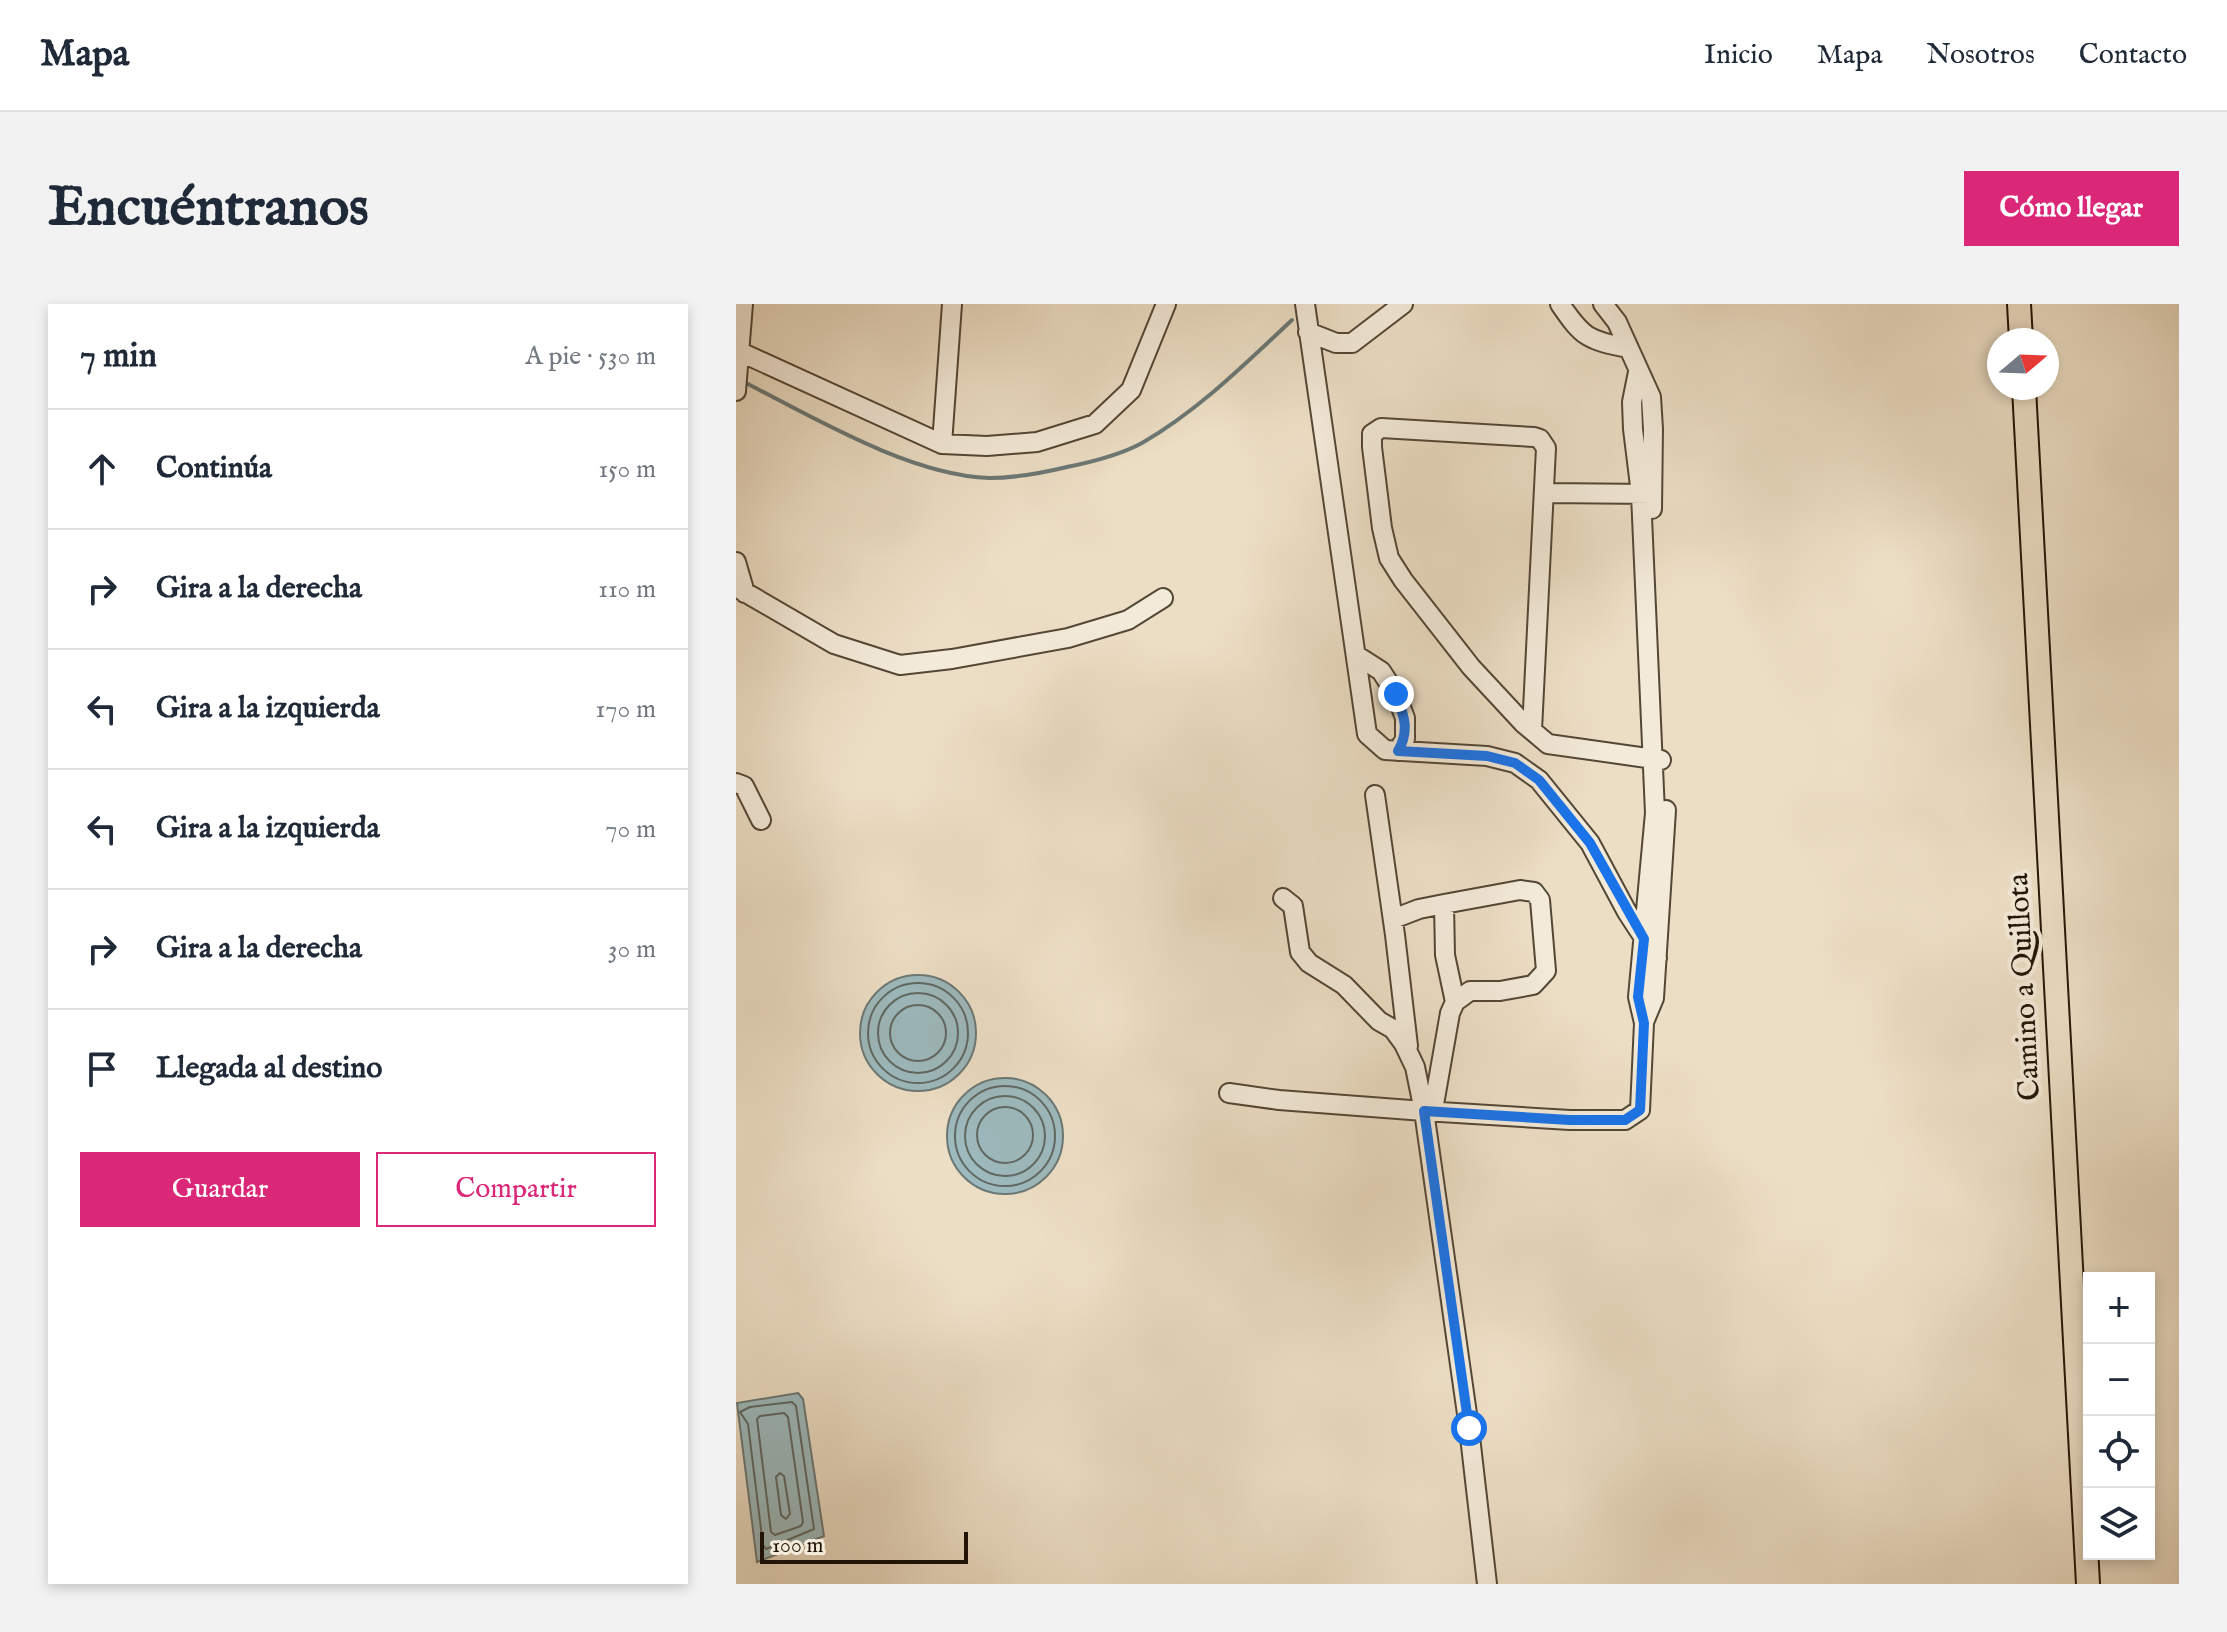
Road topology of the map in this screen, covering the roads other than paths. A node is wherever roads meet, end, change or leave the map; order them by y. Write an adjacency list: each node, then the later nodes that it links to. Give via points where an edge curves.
1 (743, 304): 12 (lane)
2 (952, 304): 15 (lane)
3 (1166, 304): 15 (lane, via 1131,390 1095,424 1037,442)
4 (1305, 304): 10 (lane)
5 (1403, 304): 10 (lane, via 1352,343)
6 (1560, 304): 11 (lane, via 1591,341)
7 (1603, 304): 11 (lane)
8 (2019, 304): 9 (main road)
9 (2020, 328)
10 (1308, 332): 21 (lane)
11 (1628, 348): 17 (lane, via 1638,372 1632,402)
12 (738, 357): 13 (lane); 15 (lane)
13 (736, 391)
14 (2025, 400): 38 (main road, Camino a Quillota)
15 (942, 444)
16 (1546, 493): 17 (lane); 22 (lane); 22 (lane, via 1548,456 1543,442 1534,437 1381,428 1372,434 1389,558 1471,667)
17 (1646, 494): 24 (lane)
18 (736, 562): 19 (lane)
19 (740, 590): 20 (lane, via 834,644 900,665 1068,638 1128,620)
20 (1163, 598)
21 (1356, 655): 23 (lane, via 1367,734 1385,750); 23 (lane, via 1381,671 1396,694 1405,718 1405,739)
22 (1532, 730): 24 (lane, via 1548,744)
23 (1398, 751): 31 (lane, via 1487,756 1515,763 1539,780 1590,843)
24 (1658, 760): 31 (lane); 32 (lane, via 1665,840)
25 (736, 783): 27 (lane, via 744,786)
26 (1375, 795): 30 (lane)
27 (761, 820)
28 (1283, 898): 35 (lane, via 1293,906 1300,952 1393,1029)
29 (1444, 904): 30 (lane); 33 (lane, via 1445,955); 33 (lane, via 1520,890 1534,892 1540,900 1546,971 1533,985 1470,991)
30 (1393, 919): 35 (lane)
31 (1644, 939): 32 (lane); 34 (lane, via 1638,997)
32 (1657, 958): 34 (lane, via 1654,998)
33 (1455, 1002): 37 (lane)
34 (1644, 1023): 37 (lane, via 1640,1110 1625,1120)
35 (1408, 1053): 37 (lane)
36 (1229, 1093): 37 (lane)
37 (1428, 1110): 39 (lane)
38 (2088, 1583)
39 (1487, 1584)

